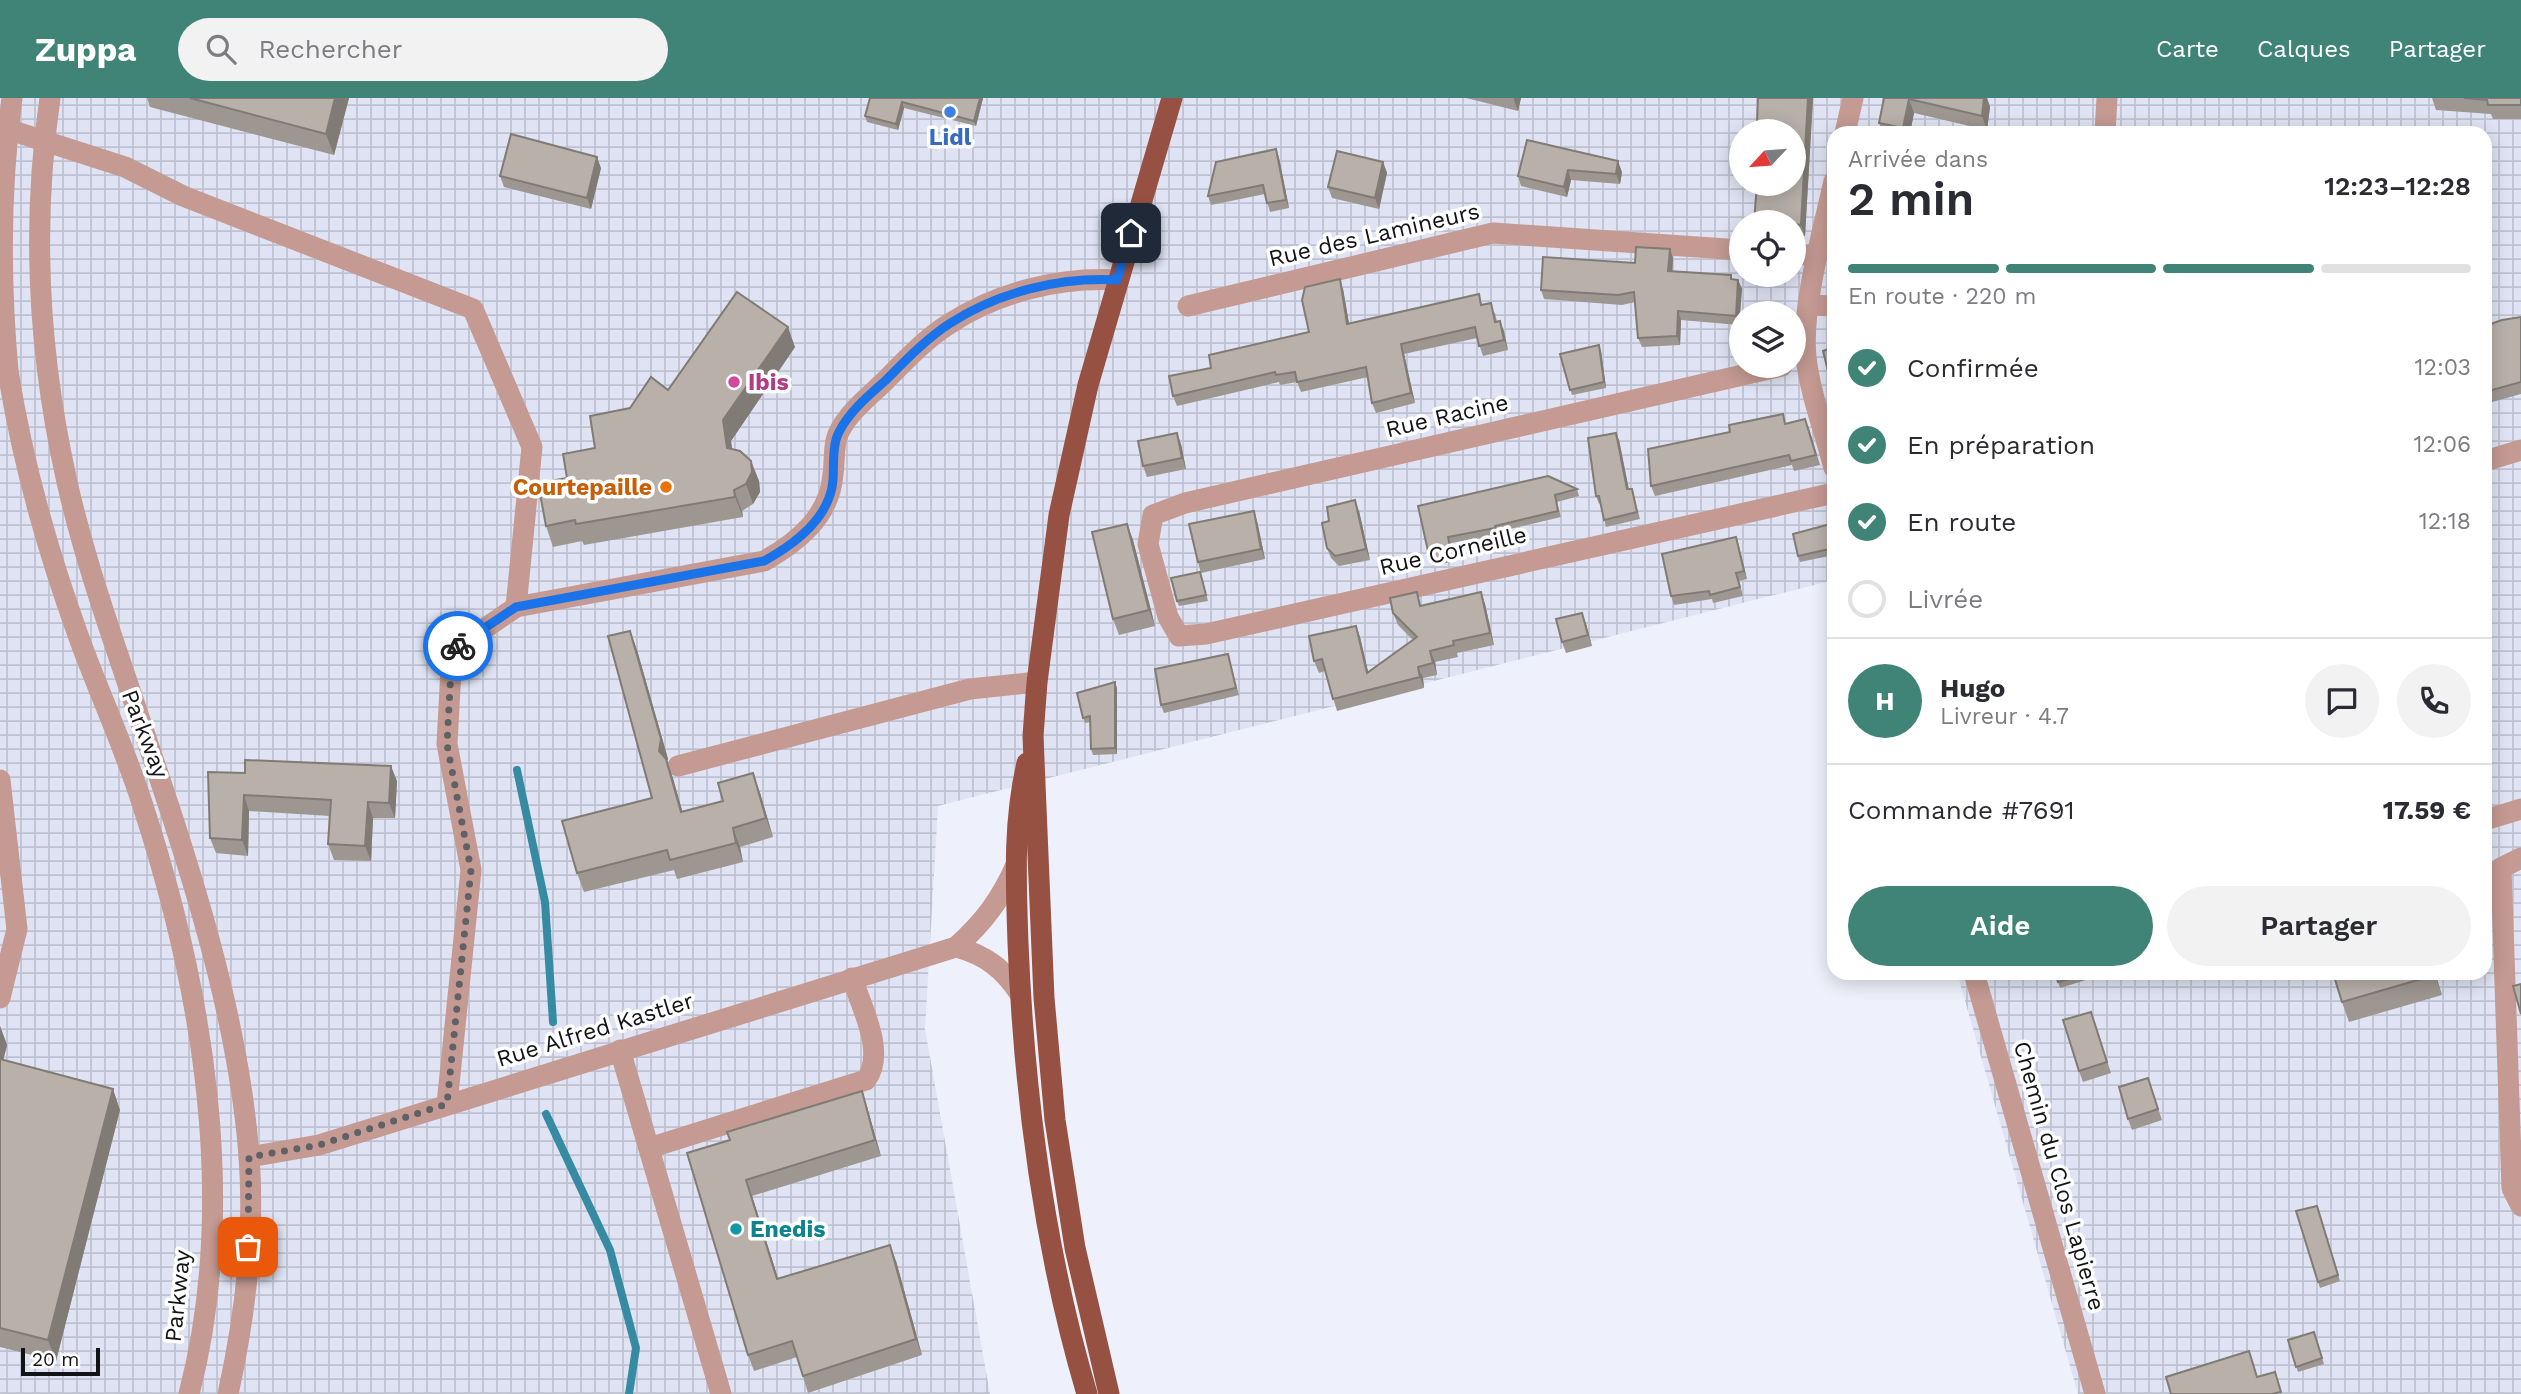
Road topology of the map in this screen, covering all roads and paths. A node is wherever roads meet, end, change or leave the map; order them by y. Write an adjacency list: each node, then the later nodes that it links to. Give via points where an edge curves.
1 (12, 98): 8 (street, Parkway)
2 (50, 98): 9 (street, Parkway)
3 (1172, 98): 14 (main road)
4 (1853, 98): 6 (street)
5 (2107, 98): 7 (street)
6 (1847, 126)
7 (2105, 126)
8 (7, 129): 9 (street); 46 (street, Parkway, via 0,276 14,403 47,538 142,801 166,882 201,1055 211,1159 210,1247 200,1343)
9 (44, 141): 26 (street, via 125,167 183,195 473,309 532,447); 44 (street, Parkway, via 38,296 64,468 91,571 199,903 231,1045)
10 (1827, 212): 13 (street)
11 (1729, 249): 17 (street, Rue des Lamineurs, via 1493,233)
12 (1806, 255): 13 (street)
13 (1817, 256): 15 (street)
14 (1117, 280): 26 (street, via 1042,285 985,305 949,324 851,413 837,435 832,495 793,545 764,561); 27 (main road, via 1059,514)
15 (1811, 304): 16 (street); 18 (street)
16 (1827, 305)
17 (1188, 306)
18 (1806, 327)
19 (1731, 378): 25 (street, Rue Racine, via 1185,503 1153,515)
20 (1805, 378): 21 (street)
21 (1827, 446)
22 (2521, 450): 23 (street)
23 (2492, 459)
24 (1827, 495): 25 (street, Rue Corneille, via 1206,634 1179,636 1168,617)
25 (1148, 544)
26 (516, 607): 42 (street, via 452,651 447,744 471,870)
27 (1037, 682): 28 (main road); 29 (street, via 970,689)
28 (1033, 736): 35 (main road, via 1018,801); 50 (main road, via 1044,998 1055,1120 1074,1248)
29 (678, 766)
30 (0, 780): 31 (street)
31 (1, 807): 40 (street, via 16,929)
32 (2521, 809): 33 (street)
33 (2492, 818)
34 (2521, 858): 45 (street, via 2501,868 2512,1188)
35 (1016, 865): 36 (street, Rue Alfred Kastler, via 984,922); 39 (main road)
36 (956, 947): 37 (street, Rue Alfred Kastler); 39 (street, via 997,964)
37 (852, 978): 41 (street, Rue Alfred Kastler); 43 (street, via 875,1054 874,1069 866,1080)
38 (1976, 980): 51 (street, Chemin du Clos Lapierre)
39 (1020, 993): 49 (main road, via 1052,1252)
40 (0, 998)
41 (620, 1050): 42 (street, Rue Alfred Kastler); 43 (street)
42 (447, 1104): 44 (street, Rue Alfred Kastler, via 319,1145)
43 (649, 1147): 48 (street)
44 (249, 1157): 47 (street, Parkway, via 245,1293)
45 (2521, 1206)
46 (189, 1394)
47 (228, 1394)
48 (721, 1394)
49 (1087, 1394)
50 (1109, 1394)
51 (2095, 1394)

